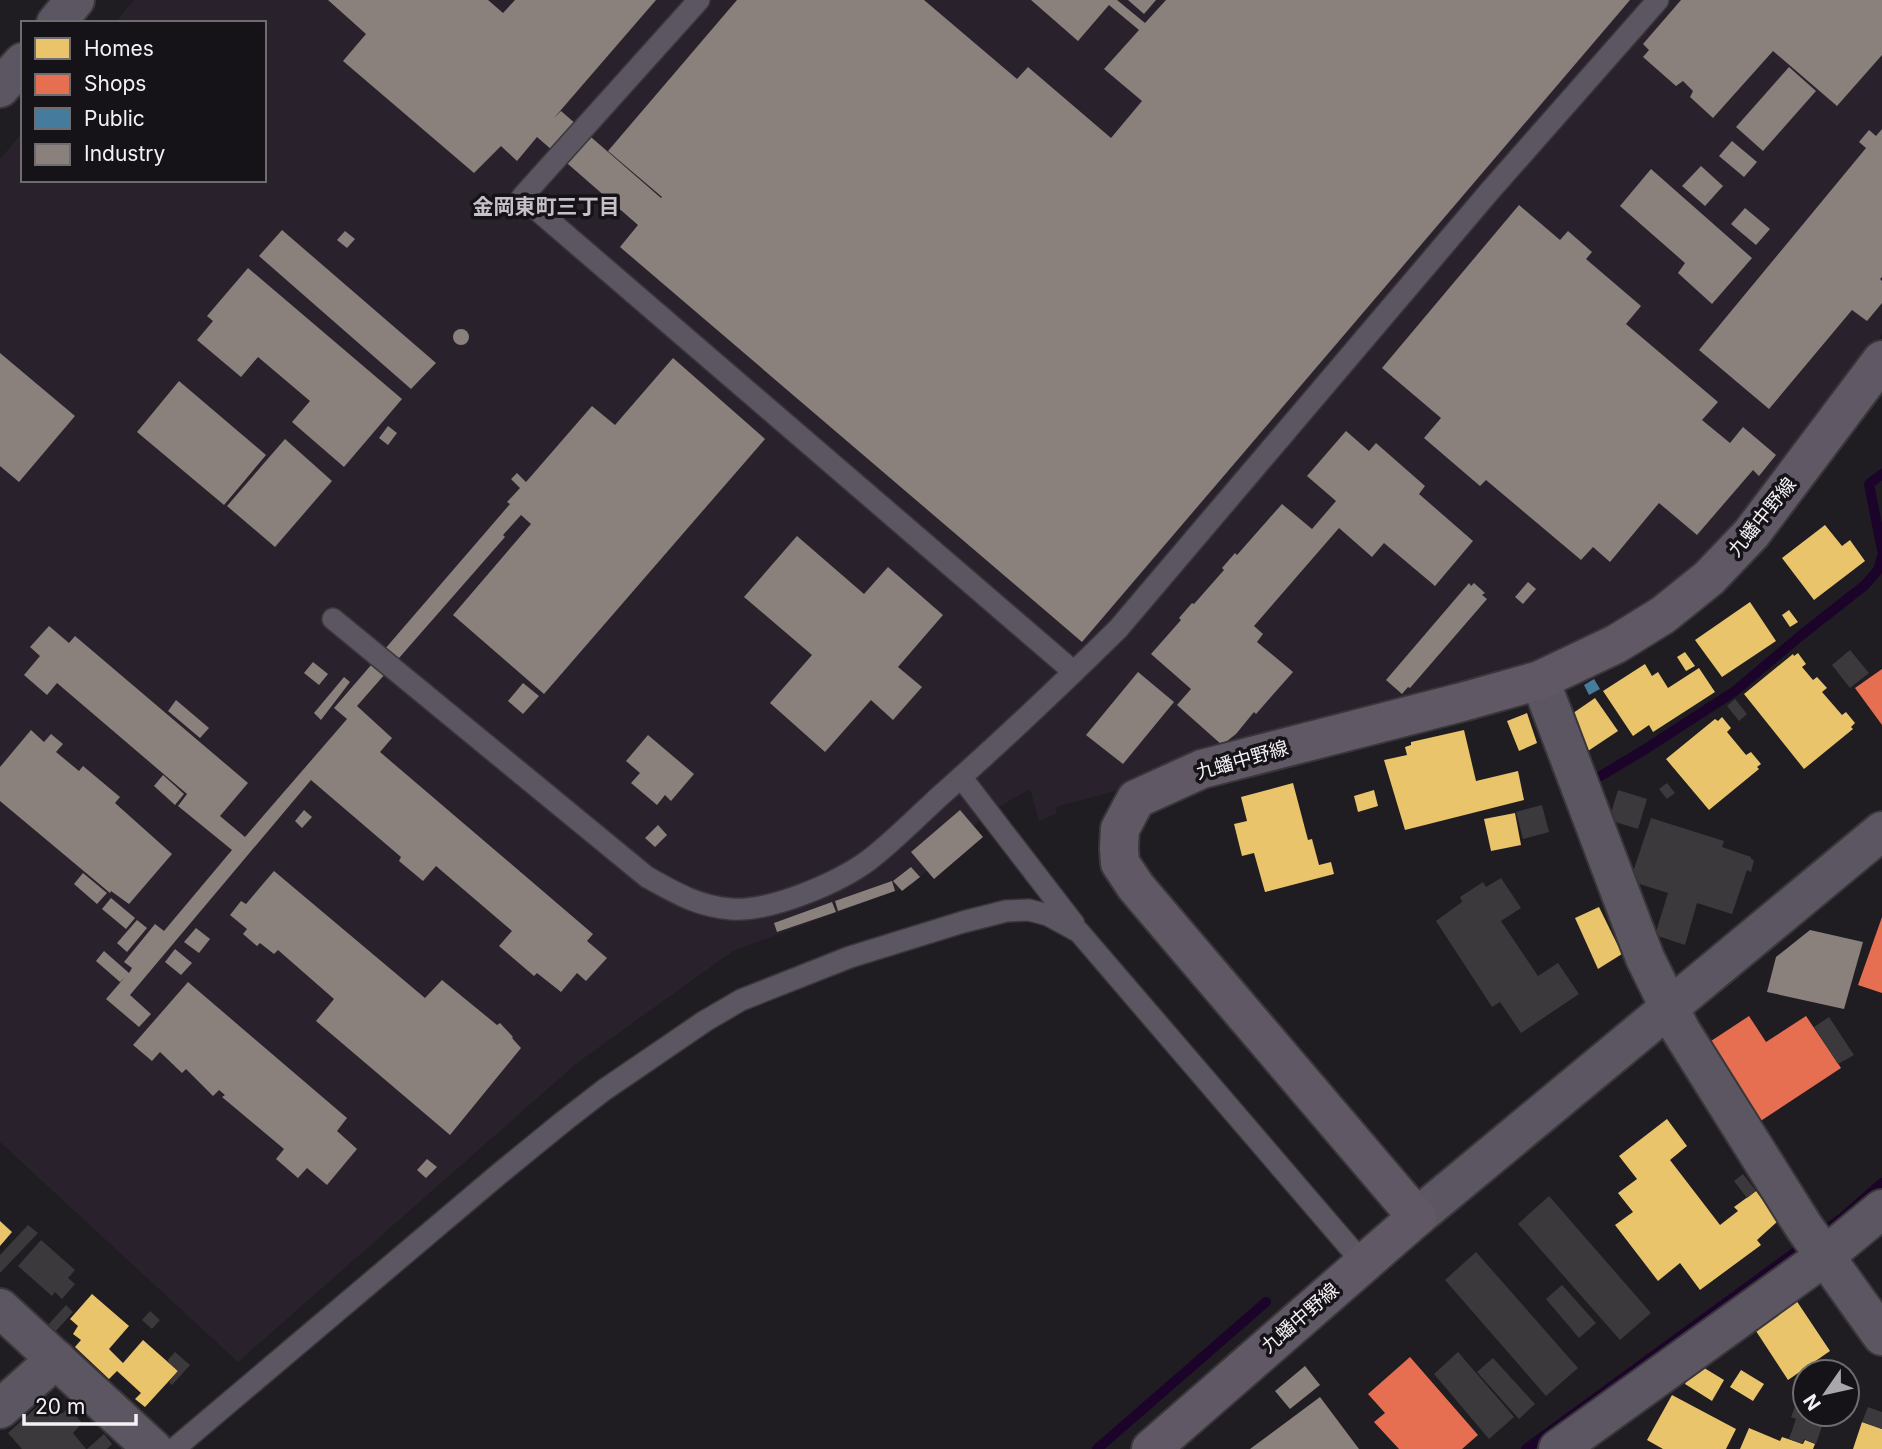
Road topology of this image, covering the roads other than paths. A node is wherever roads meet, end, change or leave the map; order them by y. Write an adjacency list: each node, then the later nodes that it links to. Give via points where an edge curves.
1 (75, 0): 4 (street)
2 (699, 0): 9 (lane, via 522,197)
3 (1658, 0): 9 (lane, via 1118,629)
4 (58, 21)
5 (21, 63): 6 (street)
6 (0, 88)
7 (1882, 360): 10 (main road, 九蟠中野線, via 1751,534 1709,579 1616,644)
8 (333, 619): 11 (lane, via 648,877 693,902 732,909 768,905 814,891 868,861)
9 (1074, 672): 11 (lane)
10 (1540, 680): 14 (street, via 1645,958); 16 (main road, 九蟠中野線, via 1202,769 1136,799 1120,829 1120,863 1136,887)
11 (961, 778): 13 (lane)
12 (1882, 831): 14 (street)
13 (1079, 932): 18 (lane); 24 (lane, via 1048,915 1006,911 850,957 741,1000 564,1121)
14 (1669, 1006): 16 (street); 17 (street)
15 (1882, 1209): 17 (street)
16 (1417, 1217): 18 (main road, 九蟠中野線)
17 (1815, 1244): 20 (street); 26 (street)
18 (1363, 1263): 25 (main road, 九蟠中野線)
19 (0, 1308): 21 (street)
20 (1882, 1336)
21 (56, 1359): 22 (street); 23 (street)
22 (0, 1409)
23 (153, 1449)
24 (174, 1449)
25 (1151, 1449)
26 (1558, 1449)

